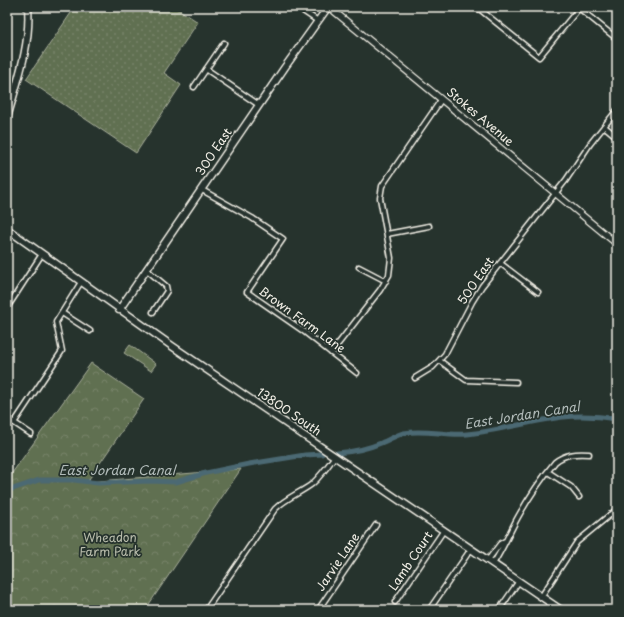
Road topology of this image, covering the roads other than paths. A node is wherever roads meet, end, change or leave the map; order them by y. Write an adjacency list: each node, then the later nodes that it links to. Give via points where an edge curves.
1 (28, 7): 14 (main road, via 26,50)
2 (297, 7): 6 (street)
3 (328, 7): 6 (main road, 300 East); 11 (street, Stokes Avenue)
4 (477, 7): 5 (street, via 539,57)
5 (579, 8): 7 (street)
6 (318, 21): 12 (main road, 300 East)
7 (617, 39)
8 (224, 43): 9 (street)
9 (206, 69): 10 (street); 12 (street)
10 (194, 87)
11 (441, 100): 18 (street, Stokes Avenue); 21 (street, via 382,186 380,198)
12 (259, 105): 17 (main road, 300 East)
13 (617, 110): 15 (street, 500 East)
14 (7, 118)
15 (604, 126): 16 (street); 18 (street, 500 East)
16 (617, 137)
17 (202, 190): 26 (main road, 300 East); 35 (street, Brown Farm Lane, via 283,239 247,292)
18 (555, 194): 22 (street, Stokes Avenue); 24 (street, 500 East)
19 (429, 226): 21 (street)
20 (7, 229): 23 (main road, 13800 South)
21 (387, 234): 27 (street, via 391,263)
22 (617, 244)
23 (42, 254): 28 (main road, 13800 South); 30 (street)
24 (500, 263): 29 (street); 36 (street, 500 East, via 474,298)
25 (359, 267): 27 (street)
26 (147, 270): 31 (main road, 300 East); 32 (street, via 166,286 167,291)
27 (386, 281): 35 (street)
28 (81, 282): 31 (main road, 13800 South); 33 (street)
29 (538, 292)
30 (7, 308)
31 (119, 310): 44 (main road, 13800 South)
32 (153, 312)
33 (62, 313): 34 (street); 41 (street, via 56,322 62,351)
34 (90, 332)
35 (331, 353): 37 (street, Brown Farm Lane)
36 (440, 361): 38 (street, 500 East); 39 (street, via 466,380)
37 (357, 373)
38 (415, 378)
39 (516, 382)
40 (7, 418): 41 (street)
41 (14, 423): 42 (street)
42 (32, 434)
43 (589, 454): 45 (street, via 564,456 555,462)
44 (335, 456): 49 (main road, 13800 South); 55 (street, via 317,480 284,500 275,509)
45 (548, 472): 46 (street, via 571,487); 51 (street)
46 (579, 497)
47 (617, 509): 53 (street, via 577,542)
48 (376, 524): 56 (street, Jarvie Lane)
49 (444, 530): 50 (main road, 13800 South); 54 (street, Lamb Court)
50 (471, 549): 51 (main road, 13800 South); 57 (street)
51 (490, 562): 52 (main road, 13800 South)
52 (519, 581): 53 (main road, 13800 South); 58 (street)
53 (541, 596): 59 (main road, 13800 South)
54 (395, 602)
55 (206, 610)
56 (318, 610)
57 (429, 610)
58 (500, 610)
59 (561, 610)

